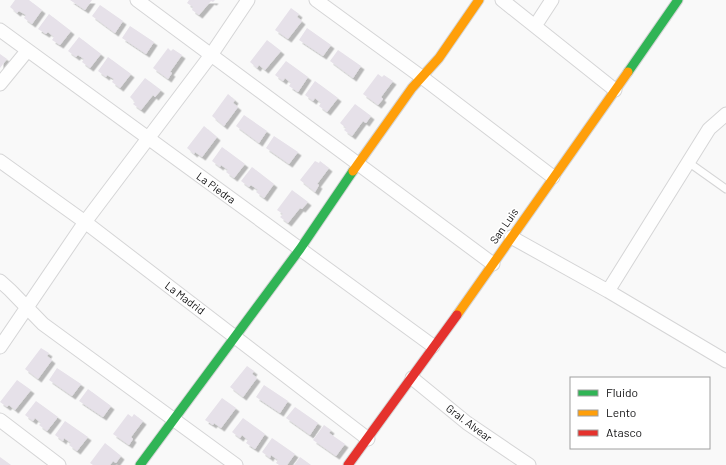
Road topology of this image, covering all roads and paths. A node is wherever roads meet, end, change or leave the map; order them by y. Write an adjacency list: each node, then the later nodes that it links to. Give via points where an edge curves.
1 (137, 0): 11 (street)
2 (248, 0): 11 (street)
3 (316, 0): 12 (street)
4 (479, 0): 12 (street)
5 (502, 0): 8 (street)
6 (552, 0): 8 (street)
7 (678, 0): 14 (street, San Luis)
8 (535, 26): 14 (street)
9 (0, 30): 10 (street, La Piedra)
10 (27, 51): 13 (street); 16 (street, La Piedra)
11 (211, 55): 16 (street); 19 (street)
12 (423, 78): 19 (street, via 412,88); 20 (street)
13 (0, 84)
14 (615, 90): 20 (street, San Luis)
15 (726, 114): 18 (street, via 708,130)
16 (149, 138): 22 (street); 24 (street, La Piedra)
17 (0, 161): 22 (street, La Madrid)
18 (688, 162): 21 (lane); 27 (street)
19 (358, 163): 24 (street); 25 (street)
20 (554, 177): 23 (street, San Luis)
21 (726, 189)
22 (85, 222): 28 (street); 29 (street, La Madrid)
23 (511, 238): 25 (street, San Luis); 27 (street)
24 (300, 249): 29 (street); 30 (street, La Piedra)
25 (493, 264): 30 (street, San Luis)
26 (0, 282): 28 (street)
27 (608, 291): 32 (street)
28 (27, 307): 31 (street); 35 (street, via 43,324)
29 (236, 337): 35 (street); 36 (street, La Madrid)
30 (433, 346): 33 (street, San Luis)
31 (0, 347)
32 (726, 361)
33 (412, 378): 36 (street, San Luis); 41 (street, Gral. Alvear, via 467,423)
34 (0, 420): 37 (street)
35 (174, 420): 38 (street); 39 (street)
36 (368, 438): 40 (street, San Luis)
37 (58, 465)
38 (140, 465)
39 (236, 465)
40 (348, 465)
41 (529, 465)

